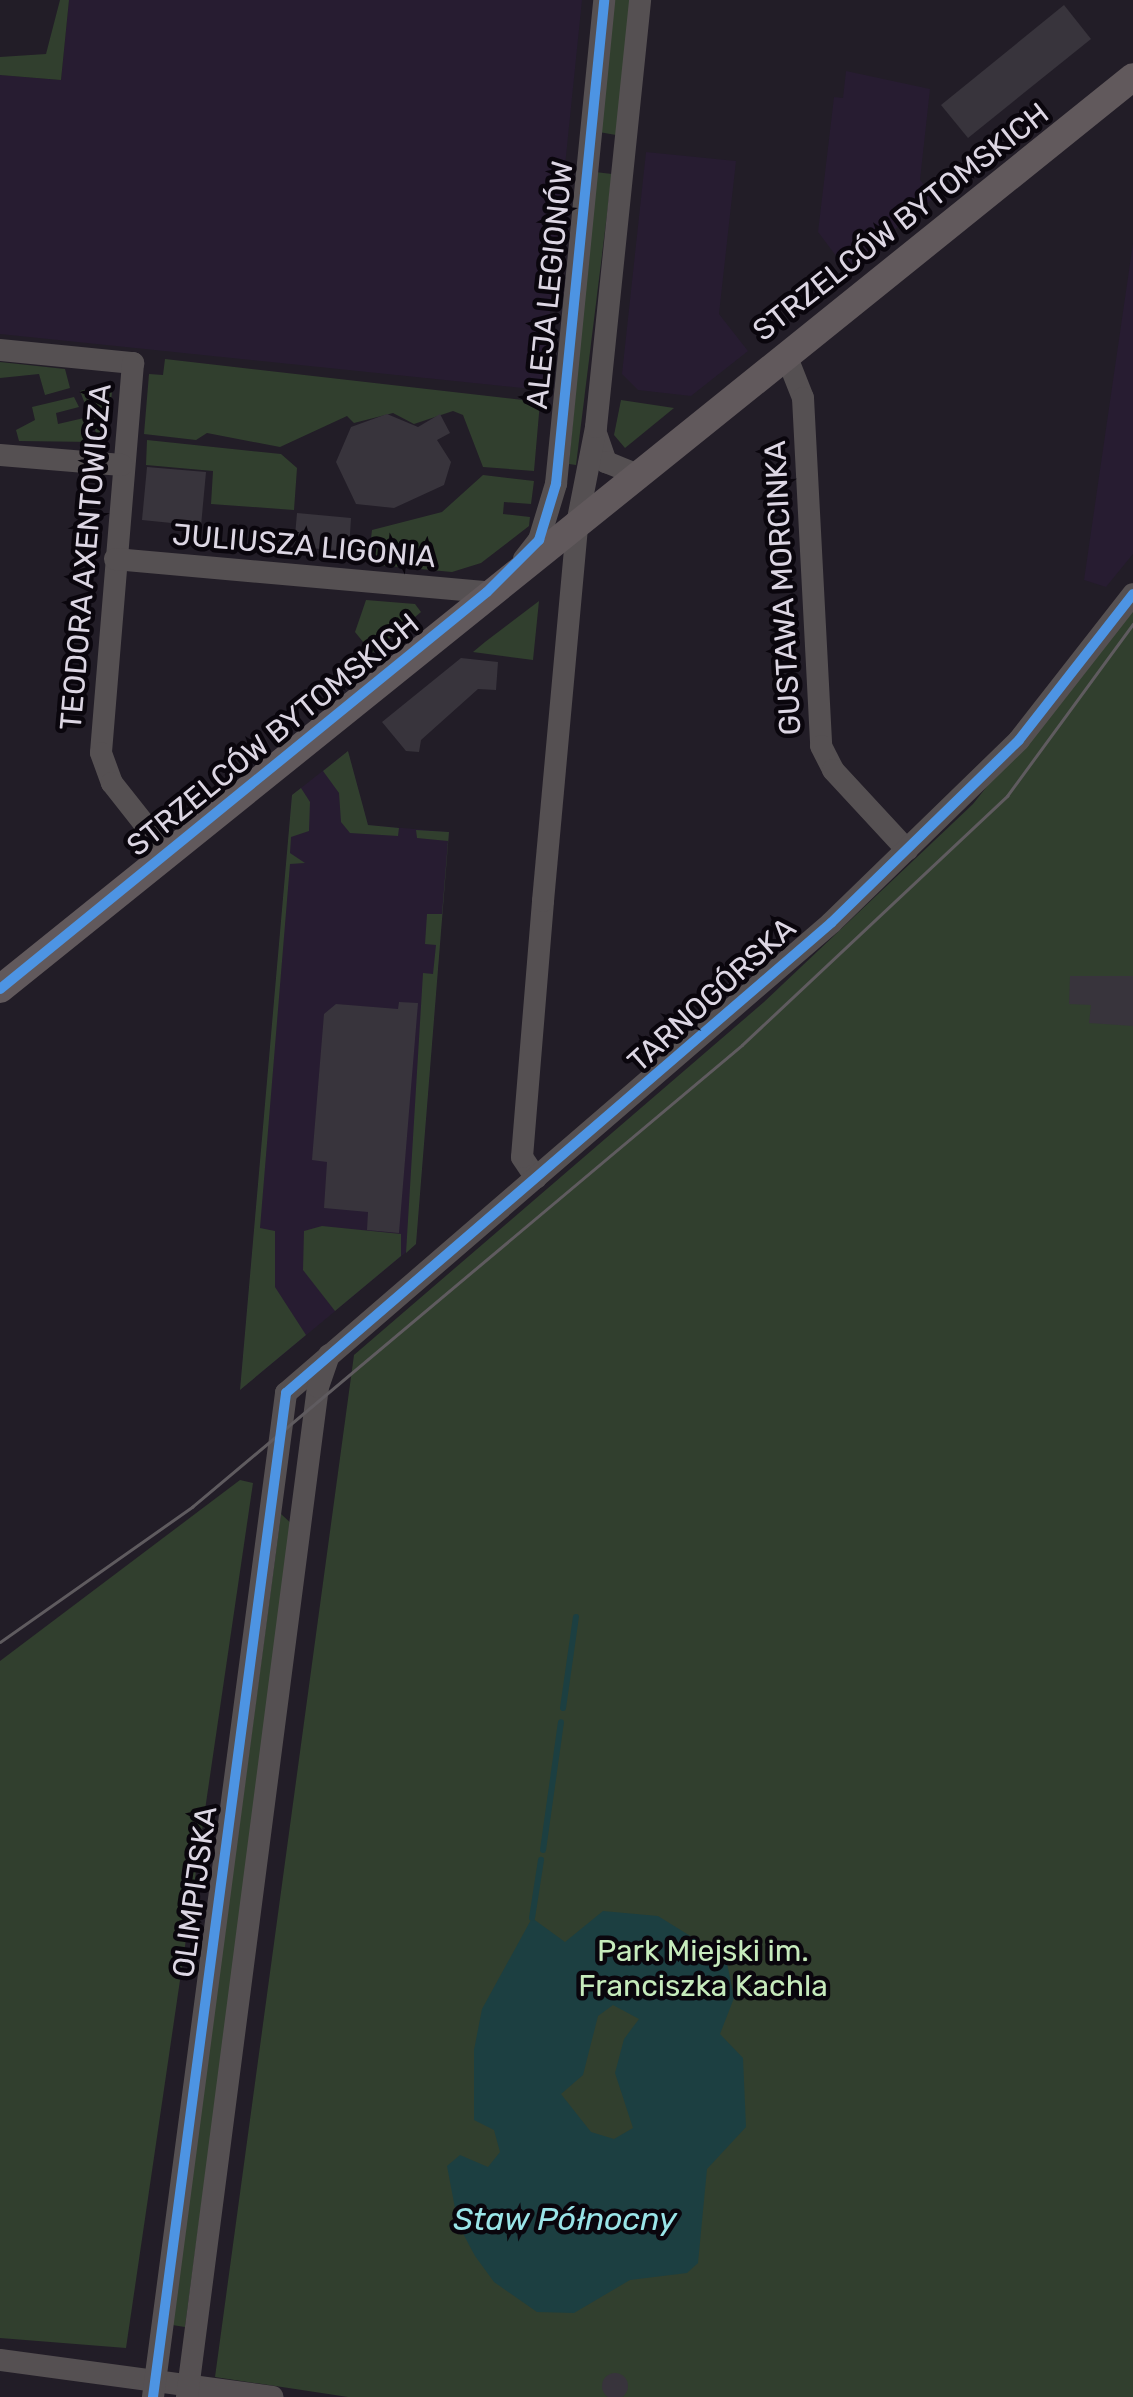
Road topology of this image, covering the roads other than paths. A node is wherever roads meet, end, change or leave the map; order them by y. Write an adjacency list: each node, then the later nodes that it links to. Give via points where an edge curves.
1 (604, 0): 4 (street, ALEJA LEGIONÓW)
2 (640, 0): 5 (street, ALEJA LEGIONÓW)
3 (1133, 77): 7 (main road, STRZELCÓW BYTOMSKICH)
4 (588, 155): 5 (street); 12 (street, ALEJA LEGIONÓW)
5 (621, 158): 8 (street, ALEJA LEGIONÓW)
6 (0, 350): 10 (street, TEODORA AXENTOWICZA, via 133,363)
7 (786, 355): 11 (main road, STRZELCÓW BYTOMSKICH); 19 (street, GUSTAWA MORCINKA, via 802,398 820,746 833,770)
8 (596, 427): 11 (street, via 606,462); 13 (street, ALEJA LEGIONÓW)
9 (0, 454): 10 (street)
10 (122, 465): 14 (street, TEODORA AXENTOWICZA)
11 (635, 474): 13 (main road, STRZELCÓW BYTOMSKICH)
12 (556, 484): 13 (street); 15 (street, ALEJA LEGIONÓW, via 539,540)
13 (578, 519): 15 (main road, STRZELCÓW BYTOMSKICH); 16 (street, ALEJA LEGIONÓW)
14 (115, 560): 17 (street, JULIUSZA LIGONIA); 20 (street, TEODORA AXENTOWICZA, via 101,753 112,783)
15 (519, 566): 16 (street, via 552,557); 17 (main road, STRZELCÓW BYTOMSKICH)
16 (572, 581): 22 (street, ALEJA LEGIONÓW, via 522,1157)
17 (487, 592): 20 (main road, STRZELCÓW BYTOMSKICH)
18 (1133, 594): 19 (street, TARNOGÓRSKA, via 1019,740)
19 (907, 850): 22 (street, TARNOGÓRSKA, via 741,1005)
20 (168, 854): 21 (main road, STRZELCÓW BYTOMSKICH)
21 (1, 986)
22 (536, 1178): 23 (street, TARNOGÓRSKA)
23 (331, 1352): 24 (street, TARNOGÓRSKA); 27 (street, OLIMPIJSKA, via 318,1388)
24 (286, 1393): 26 (street, OLIMPIJSKA)
25 (0, 2360): 26 (street)
26 (154, 2389): 27 (street)
27 (187, 2391): 28 (street)
28 (272, 2397)

